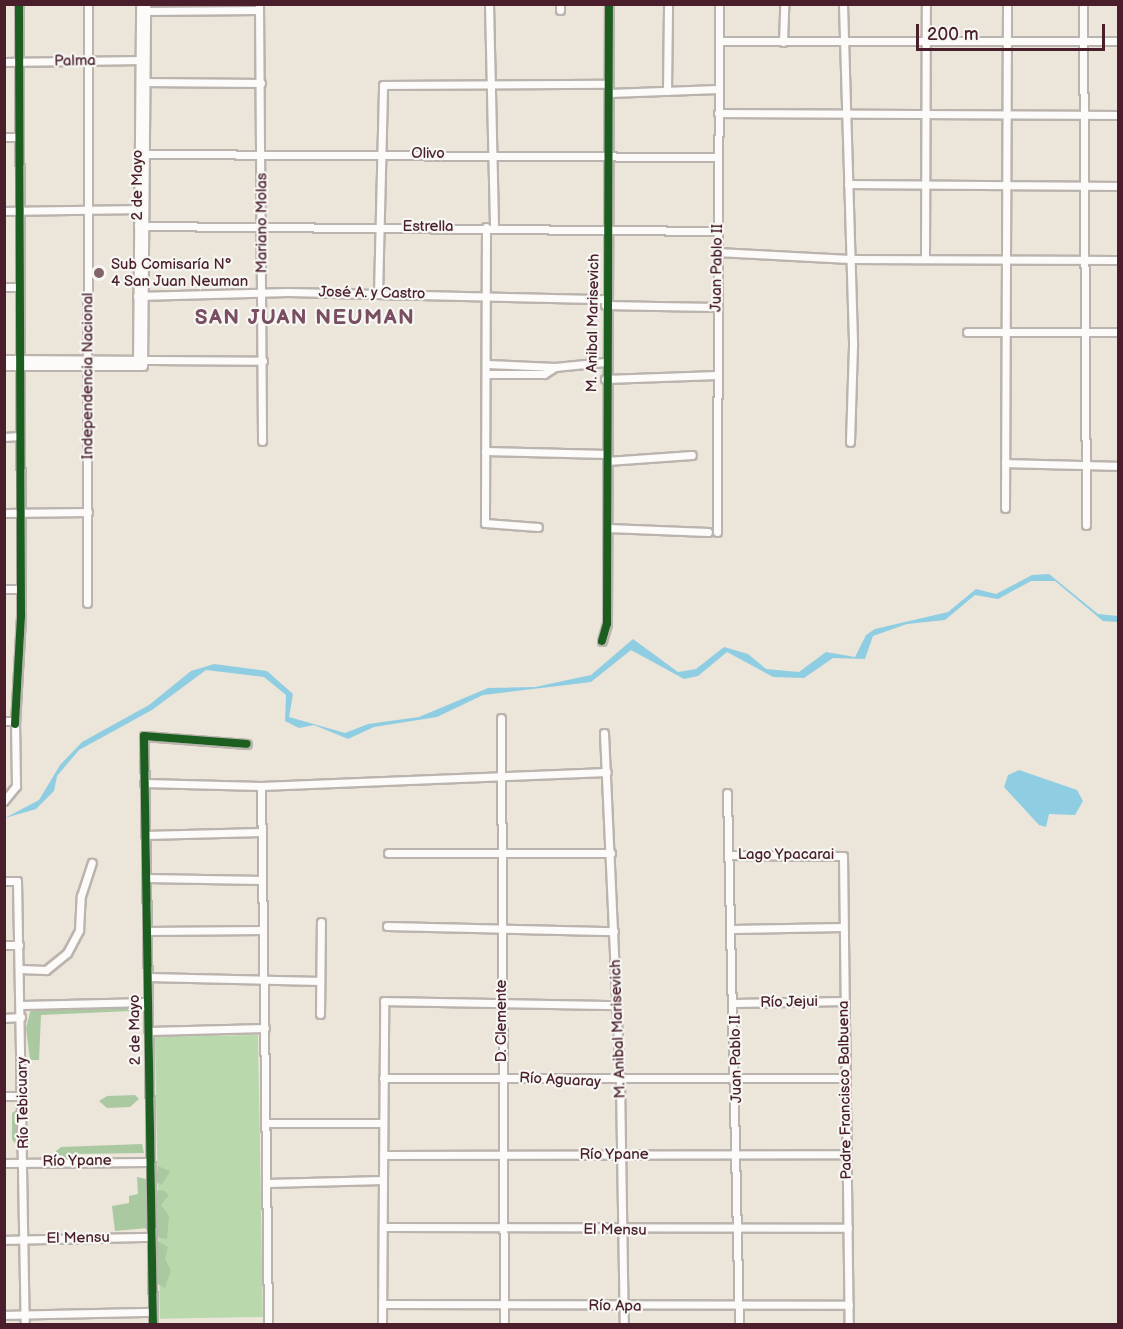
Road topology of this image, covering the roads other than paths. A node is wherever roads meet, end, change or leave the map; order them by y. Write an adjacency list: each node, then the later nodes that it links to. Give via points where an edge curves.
1 (20, 4): 25 (street)
2 (88, 4): 22 (street, Independencia Nacional)
3 (489, 4): 26 (street)
4 (609, 4): 29 (street, M. Anibal Marisevich)
5 (668, 4): 31 (street)
6 (719, 4): 18 (street, Juan Pablo II)
7 (784, 4): 21 (street)
8 (843, 4): 15 (street)
9 (926, 4): 16 (street)
10 (1007, 4): 17 (street)
11 (1083, 4): 19 (street)
12 (143, 8): 13 (street); 23 (street, 2 de Mayo)
13 (206, 8): 14 (street)
14 (259, 8): 28 (street, Mariano Molas)
15 (844, 39): 16 (street); 21 (street); 33 (street)
16 (926, 39): 17 (street); 34 (street)
17 (1006, 40): 19 (street); 35 (street)
18 (719, 41): 21 (street); 30 (street, Juan Pablo II)
19 (1083, 41): 20 (street); 37 (street)
20 (1119, 41)
21 (783, 42)
22 (88, 61): 23 (street, Palma); 25 (street, Palma); 52 (street, Independencia Nacional)
23 (142, 61): 27 (street, 2 de Mayo)
24 (4, 62): 25 (street, Palma)
25 (19, 62): 40 (street)
26 (492, 81): 29 (street); 43 (street, via 382,85); 44 (street)
27 (142, 82): 28 (street); 41 (street, 2 de Mayo)
28 (261, 83): 42 (street, Mariano Molas)
29 (609, 84): 32 (street, M. Anibal Marisevich)
30 (718, 89): 31 (street); 36 (street, Juan Pablo II)
31 (667, 91): 32 (street)
32 (609, 93): 45 (street, M. Anibal Marisevich)
33 (846, 110): 34 (street); 36 (street); 47 (street)
34 (925, 111): 35 (street); 48 (street)
35 (1006, 112): 37 (street); 49 (street)
36 (718, 113): 46 (street, Juan Pablo II)
37 (1082, 114): 38 (street); 50 (street)
38 (1119, 115)
39 (4, 137): 40 (street)
40 (19, 137): 55 (street)
41 (142, 154): 42 (street, Olivo); 53 (street, 2 de Mayo)
42 (262, 154): 43 (street, Olivo); 57 (street, Mariano Molas)
43 (383, 154): 44 (street, Olivo); 58 (street)
44 (494, 154): 45 (street, Olivo); 59 (street)
45 (608, 157): 46 (street, Olivo); 61 (street, M. Anibal Marisevich)
46 (718, 157): 60 (street, Juan Pablo II)
47 (848, 184): 48 (street); 65 (street)
48 (925, 185): 49 (street); 63 (street)
49 (1006, 185): 50 (street); 64 (street)
50 (1081, 186): 51 (street); 66 (street)
51 (1119, 186)
52 (87, 210): 53 (street); 55 (street); 83 (street, Independencia Nacional)
53 (141, 210): 56 (street, 2 de Mayo)
54 (4, 211): 55 (street)
55 (20, 211): 69 (street)
56 (141, 226): 57 (street, Estrella); 73 (street, 2 de Mayo)
57 (261, 227): 58 (street, Estrella); 70 (street, Mariano Molas)
58 (382, 227): 59 (street, Estrella); 71 (street)
59 (490, 227): 61 (street, Estrella); 72 (street)
60 (717, 231): 61 (street, Estrella); 62 (street, Juan Pablo II)
61 (608, 234): 74 (street, M. Anibal Marisevich)
62 (717, 252): 65 (street); 75 (street, Juan Pablo II)
63 (926, 256): 64 (street); 65 (street)
64 (1006, 258): 66 (street); 77 (street)
65 (850, 259): 95 (street)
66 (1082, 260): 67 (street); 78 (street)
67 (1119, 260)
68 (4, 287): 69 (street)
69 (18, 287): 82 (street)
70 (263, 294): 71 (street, José A. y Castro); 73 (street, José A. y Castro); 81 (street, Mariano Molas)
71 (378, 294): 72 (street, José A. y Castro)
72 (485, 295): 74 (street, José A. y Castro); 86 (street)
73 (141, 296): 84 (street, 2 de Mayo)
74 (606, 302): 75 (street, José A. y Castro); 85 (street, M. Anibal Marisevich)
75 (716, 307): 90 (street, Juan Pablo II)
76 (967, 332): 77 (street)
77 (1006, 332): 78 (street); 99 (street)
78 (1083, 332): 79 (street); 100 (street)
79 (1119, 332)
80 (4, 359): 82 (street)
81 (263, 361): 84 (street); 94 (street, Mariano Molas)
82 (20, 362): 83 (street); 87 (street); 93 (street)
83 (88, 362): 84 (street); 103 (street, Independencia Nacional)
84 (142, 362)
85 (605, 362): 88 (street); 91 (street, M. Anibal Marisevich)
86 (486, 364): 88 (street); 89 (street)
87 (4, 366)
88 (555, 367): 89 (street, via 544,374)
89 (486, 374): 96 (street)
90 (717, 375): 91 (street); 108 (street, Juan Pablo II, via 713,532)
91 (605, 379): 98 (street, M. Anibal Marisevich)
92 (4, 436): 93 (street)
93 (20, 436): 105 (street)
94 (262, 441)
95 (850, 442)
96 (485, 451): 98 (street); 107 (street, via 485,523)
97 (692, 455): 98 (street)
98 (607, 457): 108 (street, M. Anibal Marisevich)
99 (1005, 463): 100 (street); 102 (street)
100 (1085, 465): 101 (street); 106 (street)
101 (1119, 466)
102 (1005, 508)
103 (88, 512): 105 (street); 111 (street, Independencia Nacional)
104 (4, 513): 105 (street)
105 (20, 513): 110 (street)
106 (1086, 525)
107 (538, 527)
108 (608, 528): 112 (street, M. Anibal Marisevich)
109 (4, 589): 110 (street)
110 (21, 589): 115 (street)
111 (87, 603)
112 (602, 641)
113 (501, 718): 119 (street, D. Clemente)
114 (4, 721): 115 (street)
115 (15, 724): 123 (street, via 16,786)
116 (604, 734): 118 (street, M. Anibal Marisevich)
117 (247, 744): 120 (street, 2 de Mayo, via 144,736)
118 (608, 772): 119 (street); 128 (street, M. Anibal Marisevich)
119 (501, 775): 121 (street); 127 (street, D. Clemente)
120 (144, 783): 121 (street); 125 (street, 2 de Mayo)
121 (261, 786): 124 (street)
122 (727, 793): 129 (street, Juan Pablo II)
123 (4, 801)
124 (261, 832): 125 (street); 133 (street)
125 (145, 836): 132 (street, 2 de Mayo)
126 (388, 853): 127 (street)
127 (501, 853): 128 (street); 138 (street, D. Clemente)
128 (611, 853): 142 (street, M. Anibal Marisevich)
129 (728, 855): 130 (street, Lago Ypacarai); 139 (street, Juan Pablo II)
130 (843, 856): 137 (street, Padre Francisco Balbuena)
131 (92, 863): 145 (street, via 81,896 79,930 67,953 46,970)
132 (146, 878): 133 (street); 141 (street, 2 de Mayo)
133 (262, 880): 140 (street)
134 (4, 881): 144 (street, Río Tebicuary, via 17,881)
135 (321, 922): 148 (street)
136 (387, 926): 138 (street)
137 (843, 927): 139 (street); 149 (street, Padre Francisco Balbuena)
138 (502, 929): 142 (street); 151 (street, D. Clemente)
139 (732, 929): 152 (street, Juan Pablo II)
140 (263, 930): 141 (street); 147 (street)
141 (147, 931): 146 (street, 2 de Mayo)
142 (614, 931): 154 (street, M. Anibal Marisevich)
143 (4, 945): 144 (street)
144 (19, 945): 145 (street, Río Tebicuary)
145 (20, 969): 153 (street, Río Tebicuary)
146 (148, 977): 147 (street); 150 (street, 2 de Mayo)
147 (265, 980): 148 (street); 158 (street)
148 (320, 981): 155 (street)
149 (844, 1001): 152 (street, Río Jejui); 162 (street, Padre Francisco Balbuena)
150 (148, 1002): 153 (street); 159 (street, 2 de Mayo)
151 (502, 1003): 154 (street); 160 (street, D. Clemente); 161 (street, via 384,1001)
152 (734, 1003): 163 (street, Juan Pablo II)
153 (22, 1005): 156 (street, Río Tebicuary)
154 (617, 1005): 164 (street, M. Anibal Marisevich)
155 (320, 1014)
156 (21, 1017): 157 (street); 166 (street, Río Tebicuary)
157 (4, 1018)
158 (265, 1028): 159 (street); 167 (street)
159 (149, 1031): 175 (street, 2 de Mayo)
160 (502, 1077): 161 (street, Río Aguaray); 164 (street, Río Aguaray); 169 (street, D. Clemente)
161 (383, 1078): 168 (street)
162 (845, 1078): 163 (street, Río Aguaray); 170 (street, Padre Francisco Balbuena)
163 (737, 1081): 164 (street, Río Aguaray); 173 (street, Juan Pablo II)
164 (620, 1082): 172 (street, M. Anibal Marisevich)
165 (4, 1096): 166 (street)
166 (23, 1096): 174 (street, Río Tebicuary)
167 (266, 1123): 168 (street); 178 (street)
168 (383, 1123): 171 (street)
169 (505, 1154): 171 (street, Río Ypane); 172 (street, Río Ypane); 180 (street, D. Clemente)
170 (846, 1154): 173 (street, Río Ypane); 181 (street, Padre Francisco Balbuena)
171 (383, 1155): 177 (street)
172 (622, 1155): 173 (street, Río Ypane); 182 (street, M. Anibal Marisevich)
173 (738, 1155): 183 (street, Juan Pablo II)
174 (24, 1162): 175 (street, Río Ypane); 176 (street, Río Ypane); 186 (street, Río Tebicuary)
175 (150, 1162): 184 (street, 2 de Mayo)
176 (4, 1163)
177 (383, 1180): 178 (street); 179 (street)
178 (267, 1183): 197 (street)
179 (382, 1227): 180 (street, El Mensu); 187 (street)
180 (504, 1228): 182 (street, El Mensu); 188 (street, D. Clemente)
181 (848, 1228): 183 (street, El Mensu); 189 (street, Padre Francisco Balbuena)
182 (624, 1230): 183 (street, El Mensu); 190 (street, M. Anibal Marisevich)
183 (738, 1230): 191 (street, Juan Pablo II)
184 (151, 1238): 186 (street, El Mensu); 192 (street, 2 de Mayo)
185 (4, 1239): 186 (street, El Mensu)
186 (25, 1239): 194 (street, Río Tebicuary)
187 (382, 1304): 188 (street, Río Apa); 198 (street)
188 (504, 1304): 190 (street, Río Apa); 199 (street, D. Clemente)
189 (849, 1305): 191 (street, Río Apa); 202 (street, Padre Francisco Balbuena)
190 (624, 1307): 191 (street, Río Apa); 200 (street, M. Anibal Marisevich)
191 (739, 1307): 201 (street, Juan Pablo II)
192 (152, 1312): 194 (street); 196 (street, 2 de Mayo)
193 (4, 1315): 194 (street)
194 (25, 1315): 195 (street, Río Tebicuary)
195 (25, 1324)
196 (153, 1324)
197 (268, 1324)
198 (382, 1324)
199 (504, 1324)
200 (624, 1324)
201 (739, 1324)
202 (849, 1324)

